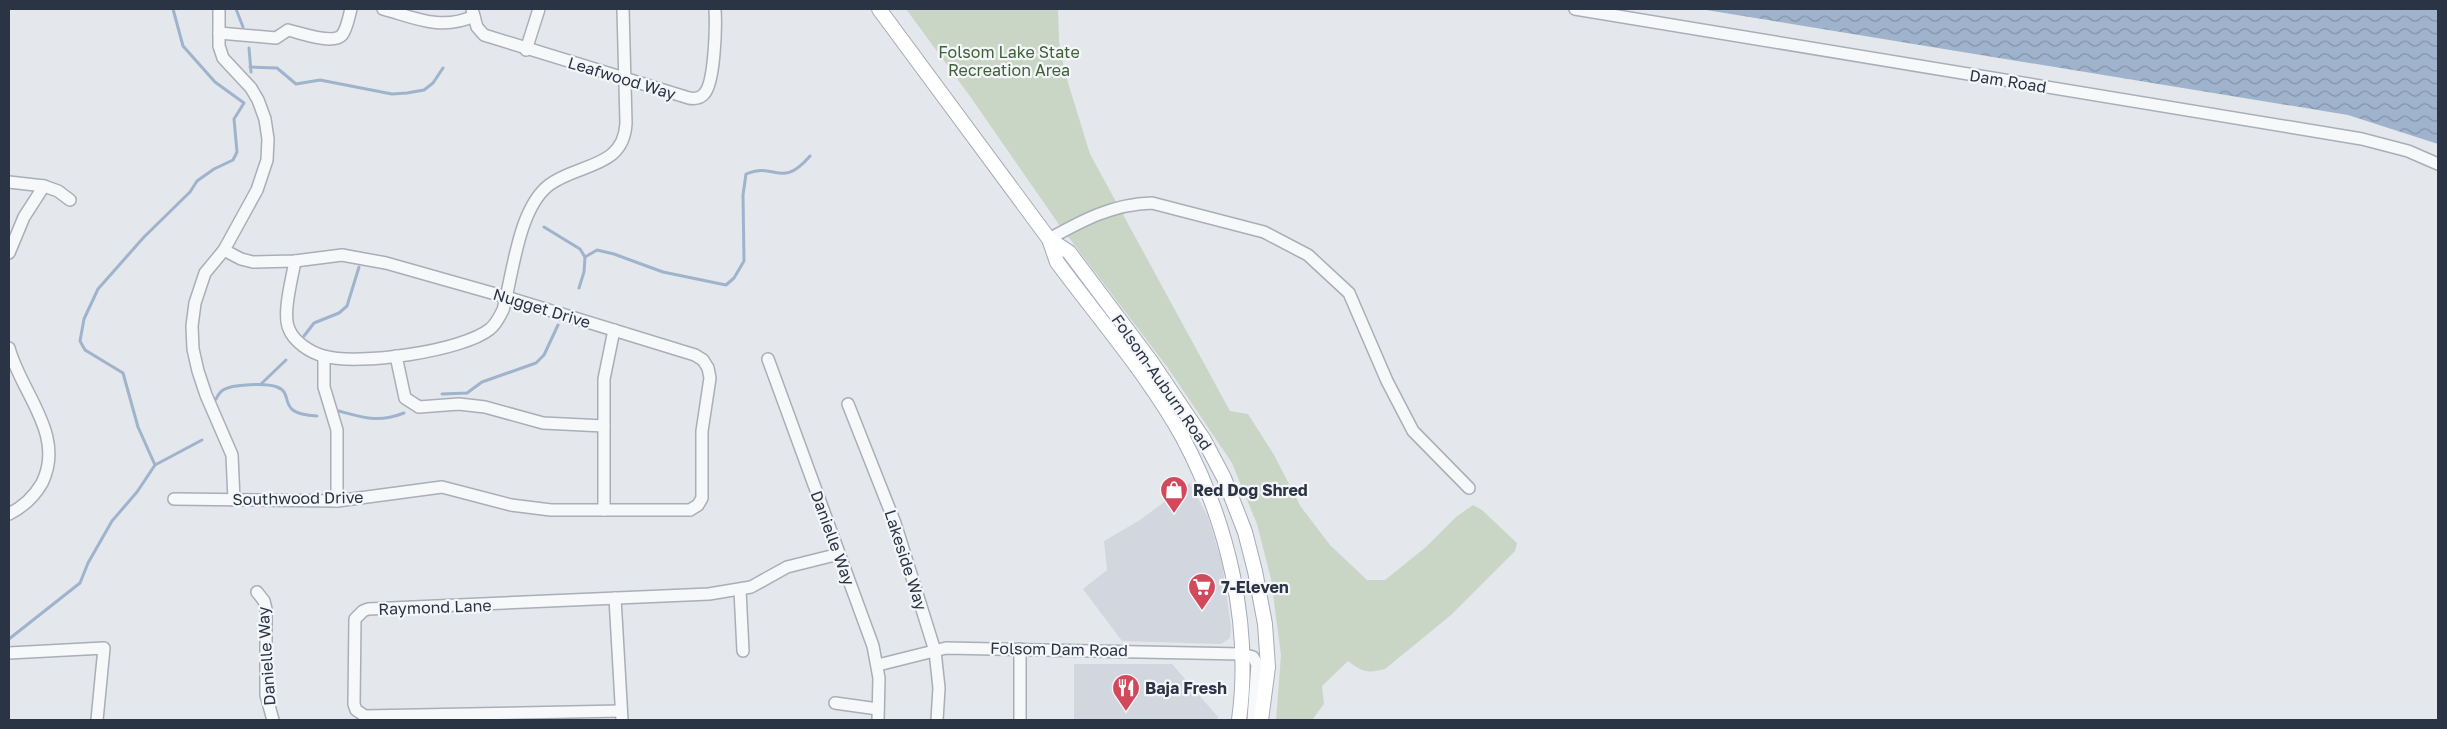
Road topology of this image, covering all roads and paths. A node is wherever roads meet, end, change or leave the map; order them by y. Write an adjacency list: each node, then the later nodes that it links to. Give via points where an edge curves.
1 (219, 9): 10 (street)
2 (351, 9): 10 (street, via 343,34 337,39 288,30 276,38)
3 (383, 9): 9 (street, via 445,24 460,22)
4 (539, 9): 11 (street)
5 (623, 9): 12 (street)
6 (715, 9): 12 (street, Leafwood Way, via 714,53 709,84 703,96 690,98)
7 (880, 9): 17 (main road, Folsom-Auburn Road)
8 (1575, 9): 13 (street, Dam Road, via 2362,139 2408,151)
9 (473, 12): 11 (street, Leafwood Way, via 484,35)
10 (219, 33): 18 (street, via 223,58 258,100 268,139 262,179)
11 (526, 50): 12 (street, Leafwood Way)
12 (624, 77): 21 (street, via 626,135 621,146 613,155 548,186 532,204)
13 (2438, 164)
14 (9, 182): 15 (street)
15 (44, 186): 16 (street); 19 (street, via 24,217)
16 (70, 200)
17 (1050, 240): 29 (street, via 1090,216 1135,204 1152,203 1264,232 1308,256 1350,293 1387,381 1413,431); 44 (main road, Folsom-Auburn Road, via 1057,262 1165,409 1200,476 1228,555 1238,607); 49 (main road, Folsom-Auburn Road, via 1069,252 1150,360 1204,440 1224,478 1245,532 1262,601 1268,654)
18 (224, 250): 20 (street, Nugget Drive, via 253,262); 31 (street, via 214,260 198,288 192,326 198,371 232,455)
19 (9, 252)
20 (295, 262): 21 (street, Nugget Drive, via 342,255 357,257); 25 (street, via 286,318 288,328 299,343)
21 (506, 297): 22 (street, Nugget Drive); 24 (street, via 498,320 490,329 427,352)
22 (614, 330): 28 (street, via 606,364); 34 (street, Nugget Drive, via 695,355 708,368 710,378 702,431 702,498 698,505)
23 (9, 348): 35 (street, via 44,426 49,448 47,470 38,490 24,506)
24 (396, 356): 25 (street); 28 (street, via 405,398 419,407 485,406 542,423)
25 (324, 357): 32 (street, via 324,387 337,430)
26 (768, 359): 36 (street, Danielle Way)
27 (848, 404): 42 (street, Lakeside Way, via 895,523)
28 (604, 426): 33 (street)
29 (1469, 488)
30 (174, 500): 31 (street, Southwood Drive)
31 (234, 500): 32 (street, Southwood Drive)
32 (337, 501): 33 (street, Southwood Drive, via 442,487 530,508)
33 (604, 510): 34 (street, Southwood Drive)
34 (688, 510)
35 (9, 514)
36 (839, 554): 37 (street, Raymond Lane, via 787,568); 45 (street, Danielle Way)
37 (740, 590): 39 (street, Raymond Lane); 41 (street)
38 (257, 592): 51 (street, Danielle Way, via 266,609 266,695)
39 (614, 598): 48 (street); 48 (street, Raymond Lane, via 363,611 354,625 354,704 360,714 370,717)
40 (1020, 649): 42 (street, Folsom Dam Road, via 946,648); 44 (street, Folsom Dam Road); 53 (street)
41 (743, 650)
42 (935, 651): 45 (street, Folsom Dam Road); 52 (street, Lakeside Way, via 939,688)
43 (9, 653): 50 (street, via 104,648)
44 (1242, 654): 49 (street, via 1253,657 1256,664); 54 (main road, Folsom-Auburn Road)
45 (878, 665): 47 (street, Danielle Way)
46 (835, 703): 47 (street)
47 (878, 714)
48 (622, 716)
49 (1261, 718)
50 (97, 720)
51 (273, 720)
52 (937, 720)
53 (1020, 720)
54 (1239, 720)

